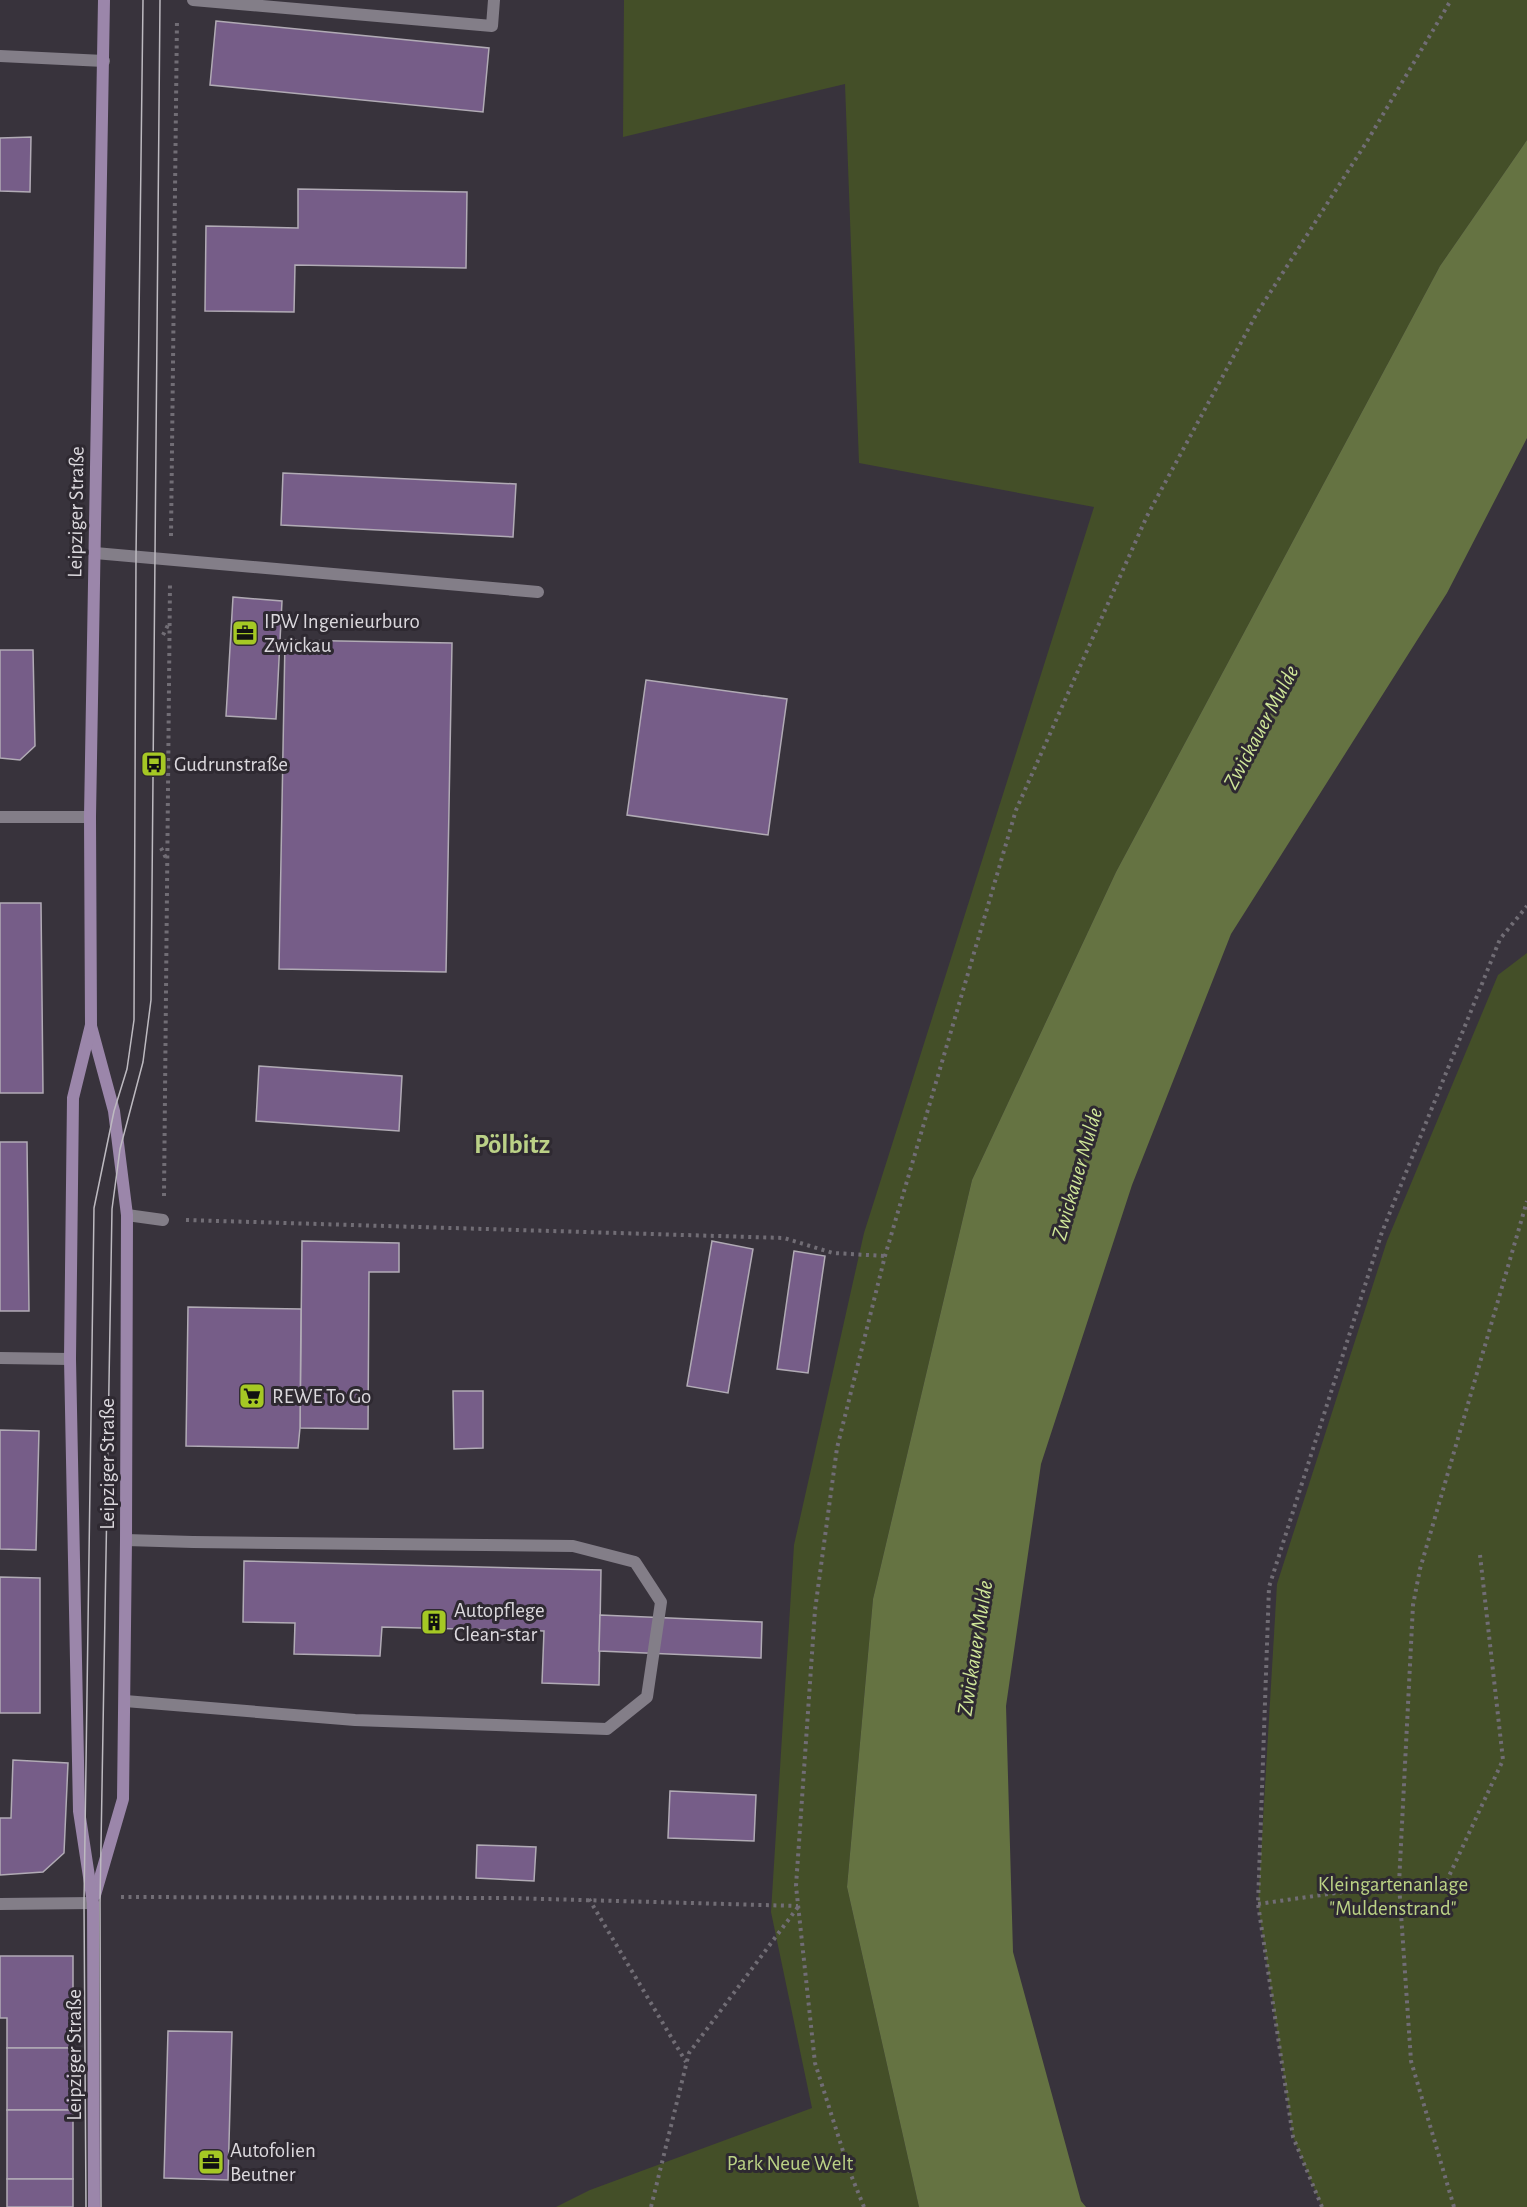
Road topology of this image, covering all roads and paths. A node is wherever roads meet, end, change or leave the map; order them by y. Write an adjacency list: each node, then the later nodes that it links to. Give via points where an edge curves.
1 (104, 0): 7 (street, Leipziger Straße)
2 (193, 0): 3 (street, via 492,26)
3 (494, 0)
4 (1451, 0): 22 (path, via 1257,313 1147,516 1016,810)
5 (177, 12): 9 (path)
6 (0, 56): 7 (street)
7 (104, 61): 8 (street, Leipziger Straße)
8 (95, 553): 9 (street); 14 (street, Leipziger Straße)
9 (170, 560): 10 (street); 11 (path)
10 (538, 592)
11 (170, 622): 12 (path); 16 (path)
12 (163, 635)
13 (0, 817): 14 (street)
14 (90, 817): 18 (street, Leipziger Straße)
15 (161, 848): 16 (path)
16 (167, 861): 21 (path)
17 (1527, 906): 32 (path, via 1500,939 1382,1232 1269,1587)
18 (91, 1025): 20 (street, Leipziger Straße, via 114,1111); 24 (street, Leipziger Straße, via 74,1098)
19 (1527, 1201): 28 (path, via 1420,1569 1413,1605)
20 (127, 1215): 21 (street); 25 (street, Leipziger Straße)
21 (163, 1220): 22 (path, via 784,1238 833,1253)
22 (885, 1256): 33 (path, via 837,1448 814,1610 796,1887)
23 (0, 1358): 24 (street)
24 (70, 1359): 30 (street, Leipziger Straße, via 80,1811)
25 (126, 1540): 27 (street, Leipziger Straße); 27 (street, via 573,1546 635,1562 661,1602 647,1697 607,1729 355,1720)
26 (1480, 1556): 28 (path, via 1503,1761 1443,1889)
27 (125, 1701): 30 (street, Leipziger Straße, via 123,1799)
28 (1399, 1884): 32 (path); 39 (path, via 1411,2061)
29 (588, 1899): 30 (path, via 123,1896); 33 (path); 34 (path)
30 (93, 1903): 31 (street); 35 (street, Leipziger Straße)
31 (0, 1904)
32 (1258, 1904): 38 (path, via 1293,2137)
33 (798, 1906): 34 (path); 37 (path, via 815,2062)
34 (687, 2062): 36 (path)
35 (94, 2207)
36 (651, 2207)
37 (864, 2207)
38 (1322, 2207)
39 (1454, 2207)

